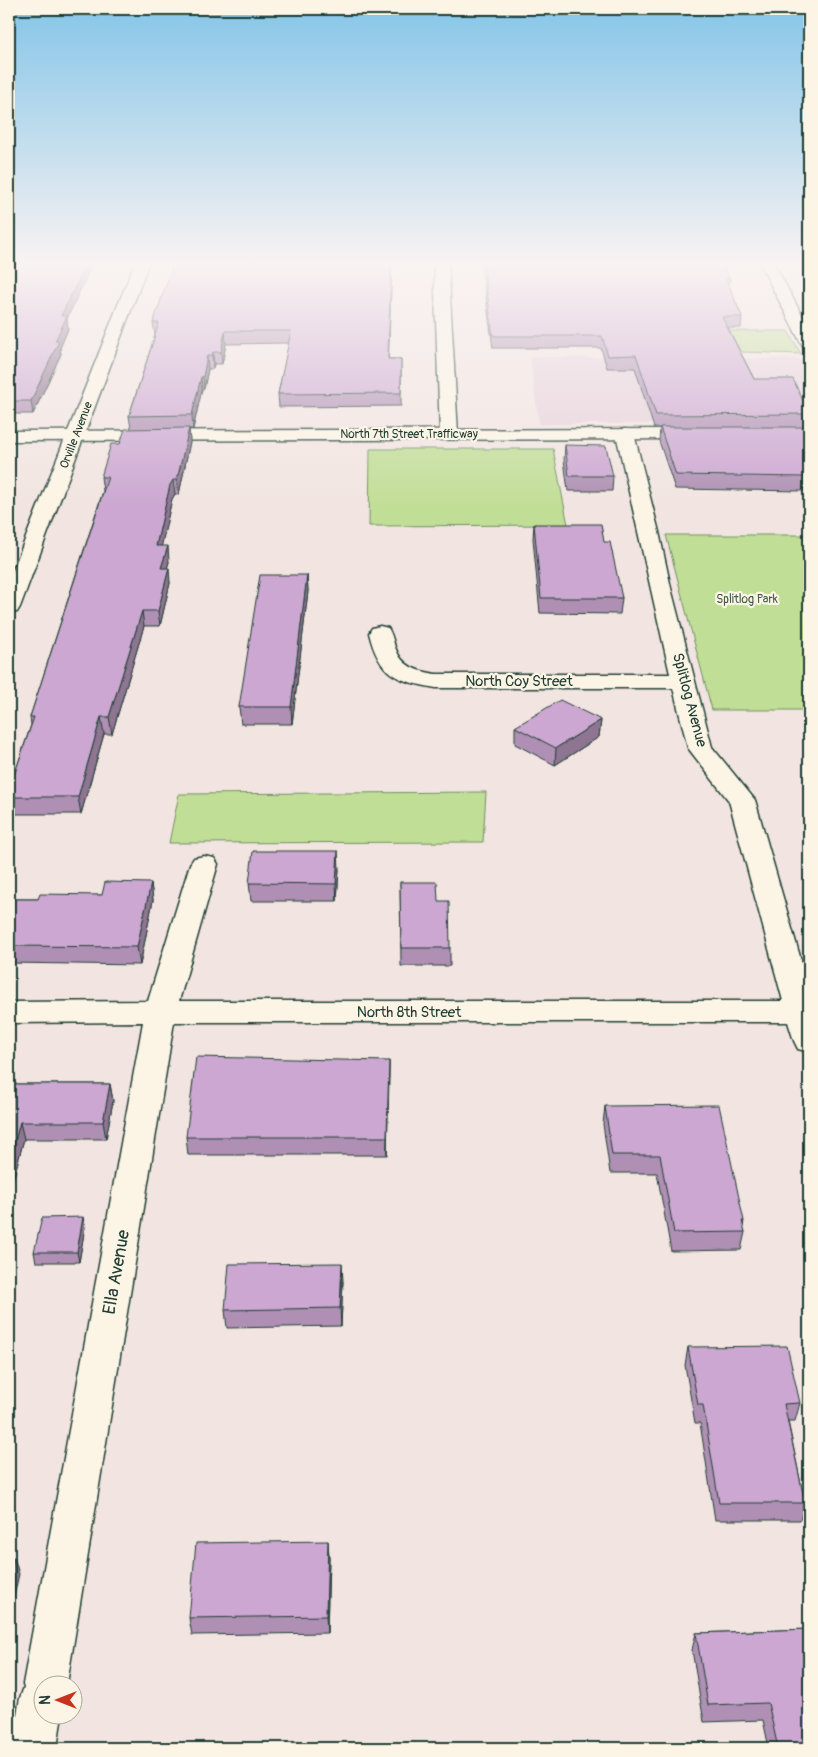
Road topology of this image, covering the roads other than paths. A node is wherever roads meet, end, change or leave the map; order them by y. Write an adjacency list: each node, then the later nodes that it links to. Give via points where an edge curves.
1 (110, 344): 7 (street, Orville Avenue)
2 (445, 344): 3 (street)
3 (449, 434): 4 (street, North 7th Street Trafficway); 7 (street, North 7th Street Trafficway)
4 (625, 434): 5 (street, North 7th Street Trafficway); 10 (street, Splitlog Avenue)
5 (712, 434)
6 (9, 436): 7 (street, North 7th Street Trafficway)
7 (75, 436): 8 (street, Orville Avenue)
8 (9, 607)
9 (380, 633): 10 (street, North Coy Street, via 385,654 393,665 409,676 436,682)
10 (684, 681): 12 (street, Splitlog Avenue, via 700,748 742,800)
11 (204, 864): 14 (street, Ella Avenue)
12 (805, 1011): 14 (street, North 8th Street); 15 (street, Splitlog Avenue)
13 (9, 1012): 14 (street, North 8th Street)
14 (160, 1013): 16 (street, Ella Avenue)
15 (809, 1041)
16 (47, 1674)
17 (38, 1724): 18 (street)
18 (34, 1748)

